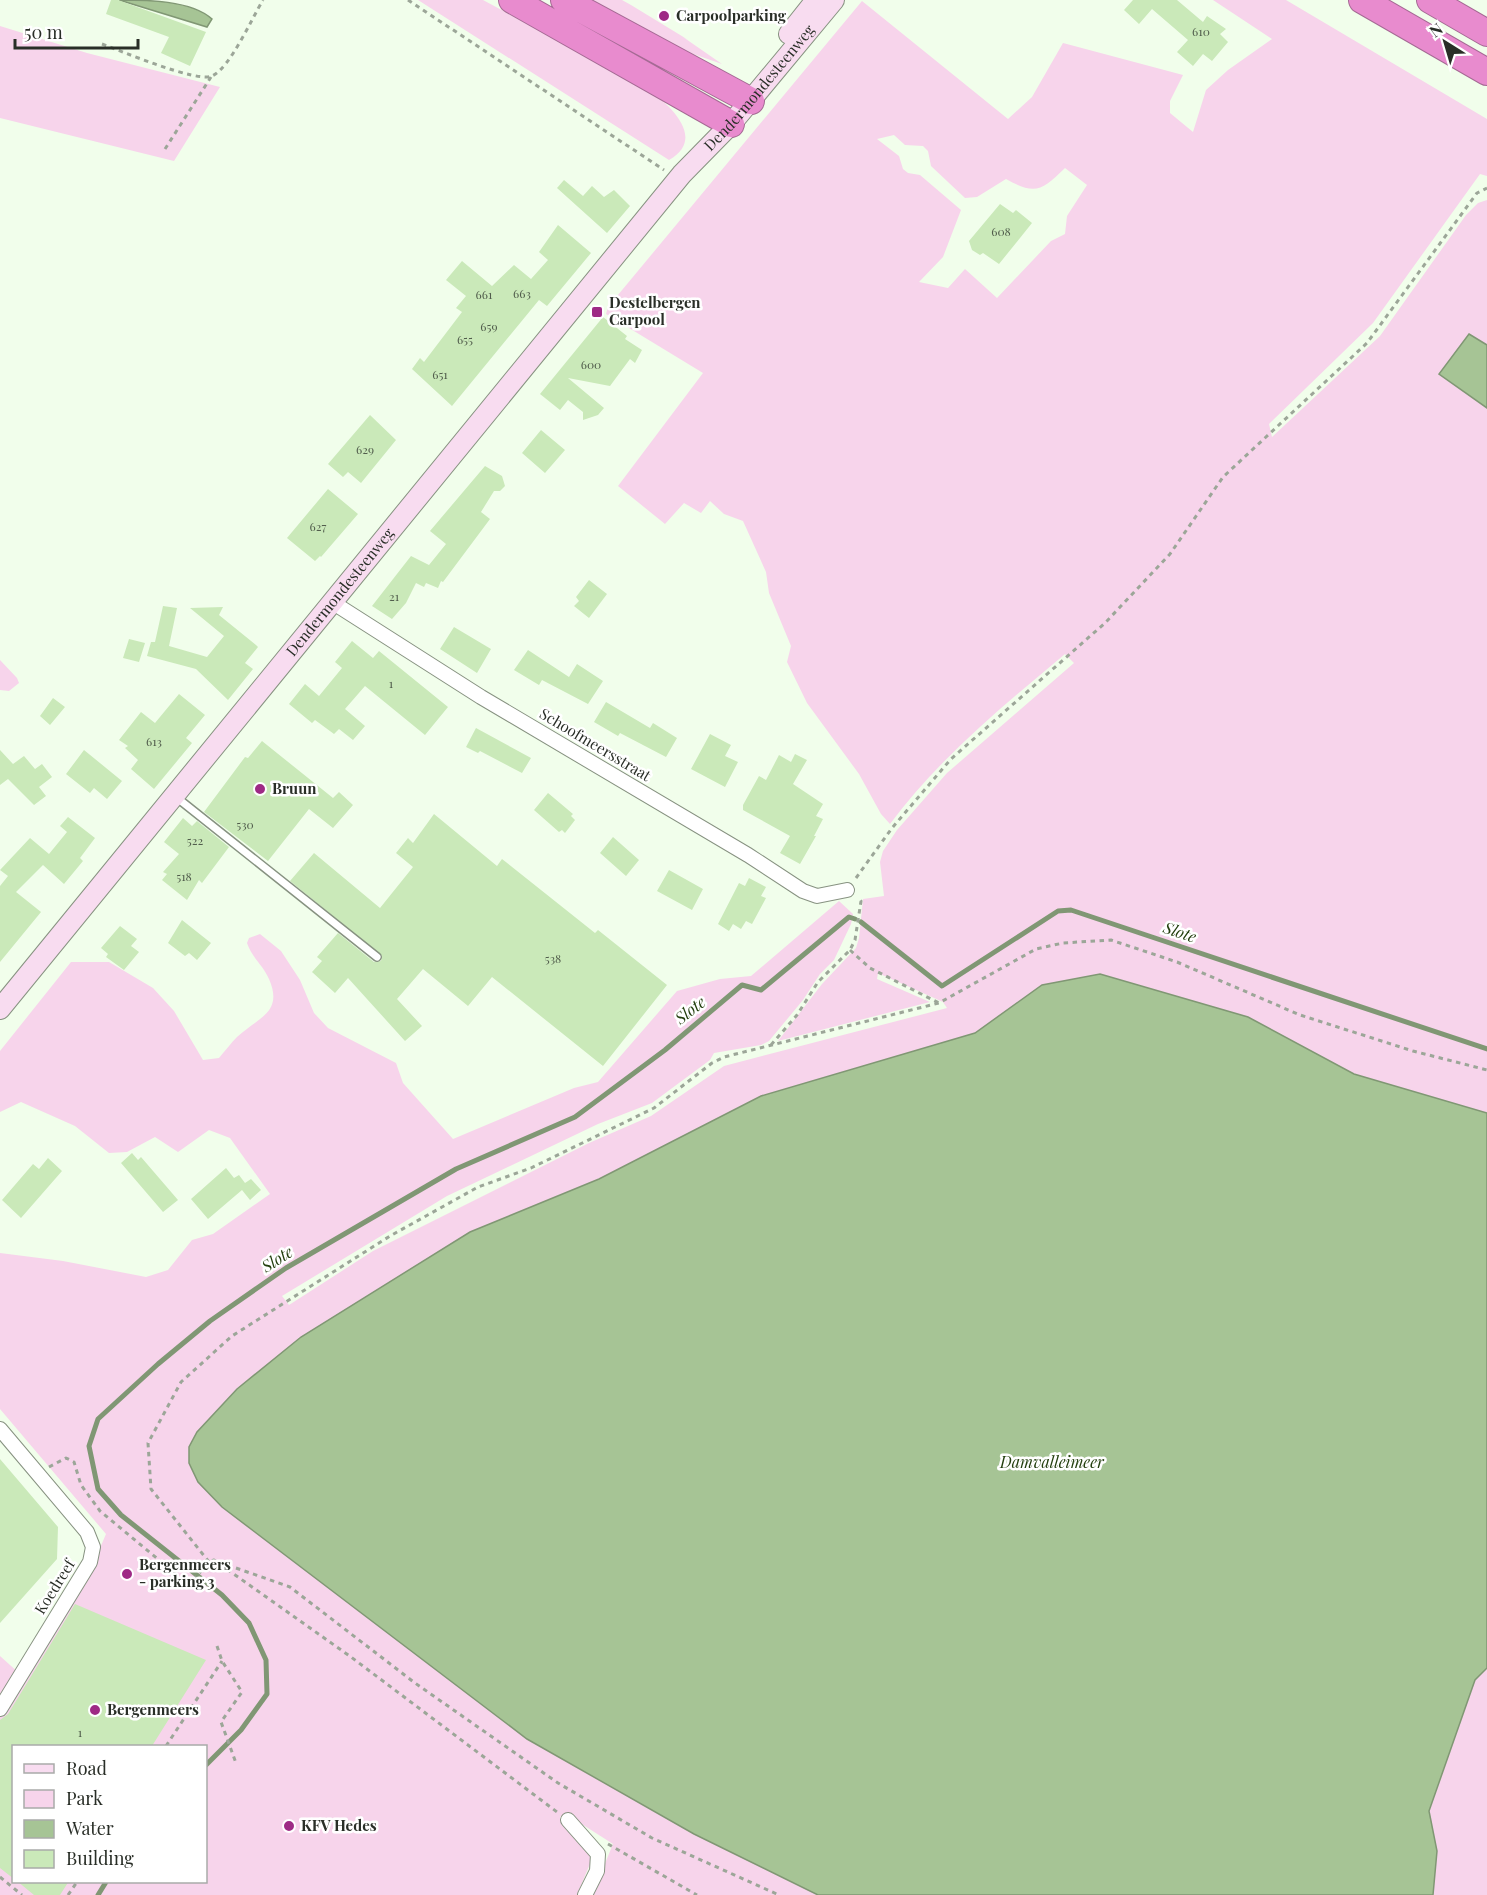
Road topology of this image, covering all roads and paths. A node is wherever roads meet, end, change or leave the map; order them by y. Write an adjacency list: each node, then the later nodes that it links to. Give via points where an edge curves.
1 (263, 0): 12 (path, via 222,68)
2 (408, 0): 16 (path)
3 (512, 0): 14 (highway)
4 (564, 0): 13 (highway)
5 (816, 0): 13 (main road, Dendermondesteenweg)
6 (834, 0): 13 (main road, Dendermondesteenweg)
7 (1362, 0): 11 (highway)
8 (1430, 0): 9 (highway)
9 (1487, 33)
10 (102, 44): 12 (path, via 192,76)
11 (1487, 72)
12 (211, 77): 15 (path)
13 (746, 97): 14 (main road, Dendermondesteenweg)
14 (725, 121): 16 (main road, Dendermondesteenweg, via 695,148)
15 (165, 149)
16 (680, 176): 18 (main road, Dendermondesteenweg)
17 (1487, 188): 20 (path, via 1477,193 1367,343 1223,477 1170,554 1105,623 951,759 892,828)
18 (332, 602): 19 (main road, Dendermondesteenweg); 20 (street, Schoofmeersstraat, via 480,697 803,891 818,896)
19 (174, 796): 22 (lane); 24 (main road, Dendermondesteenweg)
20 (848, 890): 21 (path, via 861,901)
21 (850, 951): 23 (path, via 870,968); 25 (path, via 818,982)
22 (377, 957)
23 (939, 1003): 25 (path); 26 (path, via 1036,949 1111,940 1177,962 1300,1015)
24 (0, 1009)
25 (770, 1046): 30 (path, via 724,1057 654,1108 531,1168 478,1187 390,1236 232,1336 181,1382 148,1443 151,1489)
26 (1487, 1070)
27 (0, 1429): 28 (street, Koedreef)
28 (37, 1475): 30 (path, via 66,1458 74,1462 81,1485 100,1511 189,1586); 33 (street, Koedreef, via 87,1532 93,1547 90,1562)
29 (214, 1560): 30 (path); 36 (path); 42 (path, via 290,1587 415,1683 558,1783 652,1839)
30 (209, 1562)
31 (217, 1646): 32 (path)
32 (222, 1661): 34 (path); 35 (path, via 242,1692 221,1722)
33 (0, 1709)
34 (167, 1745)
35 (237, 1762)
36 (568, 1820): 40 (street, via 598,1854 597,1871)
37 (608, 1843): 41 (path)
38 (0, 1877): 39 (path)
39 (22, 1895)
40 (585, 1895)
41 (697, 1895)
42 (778, 1895)

